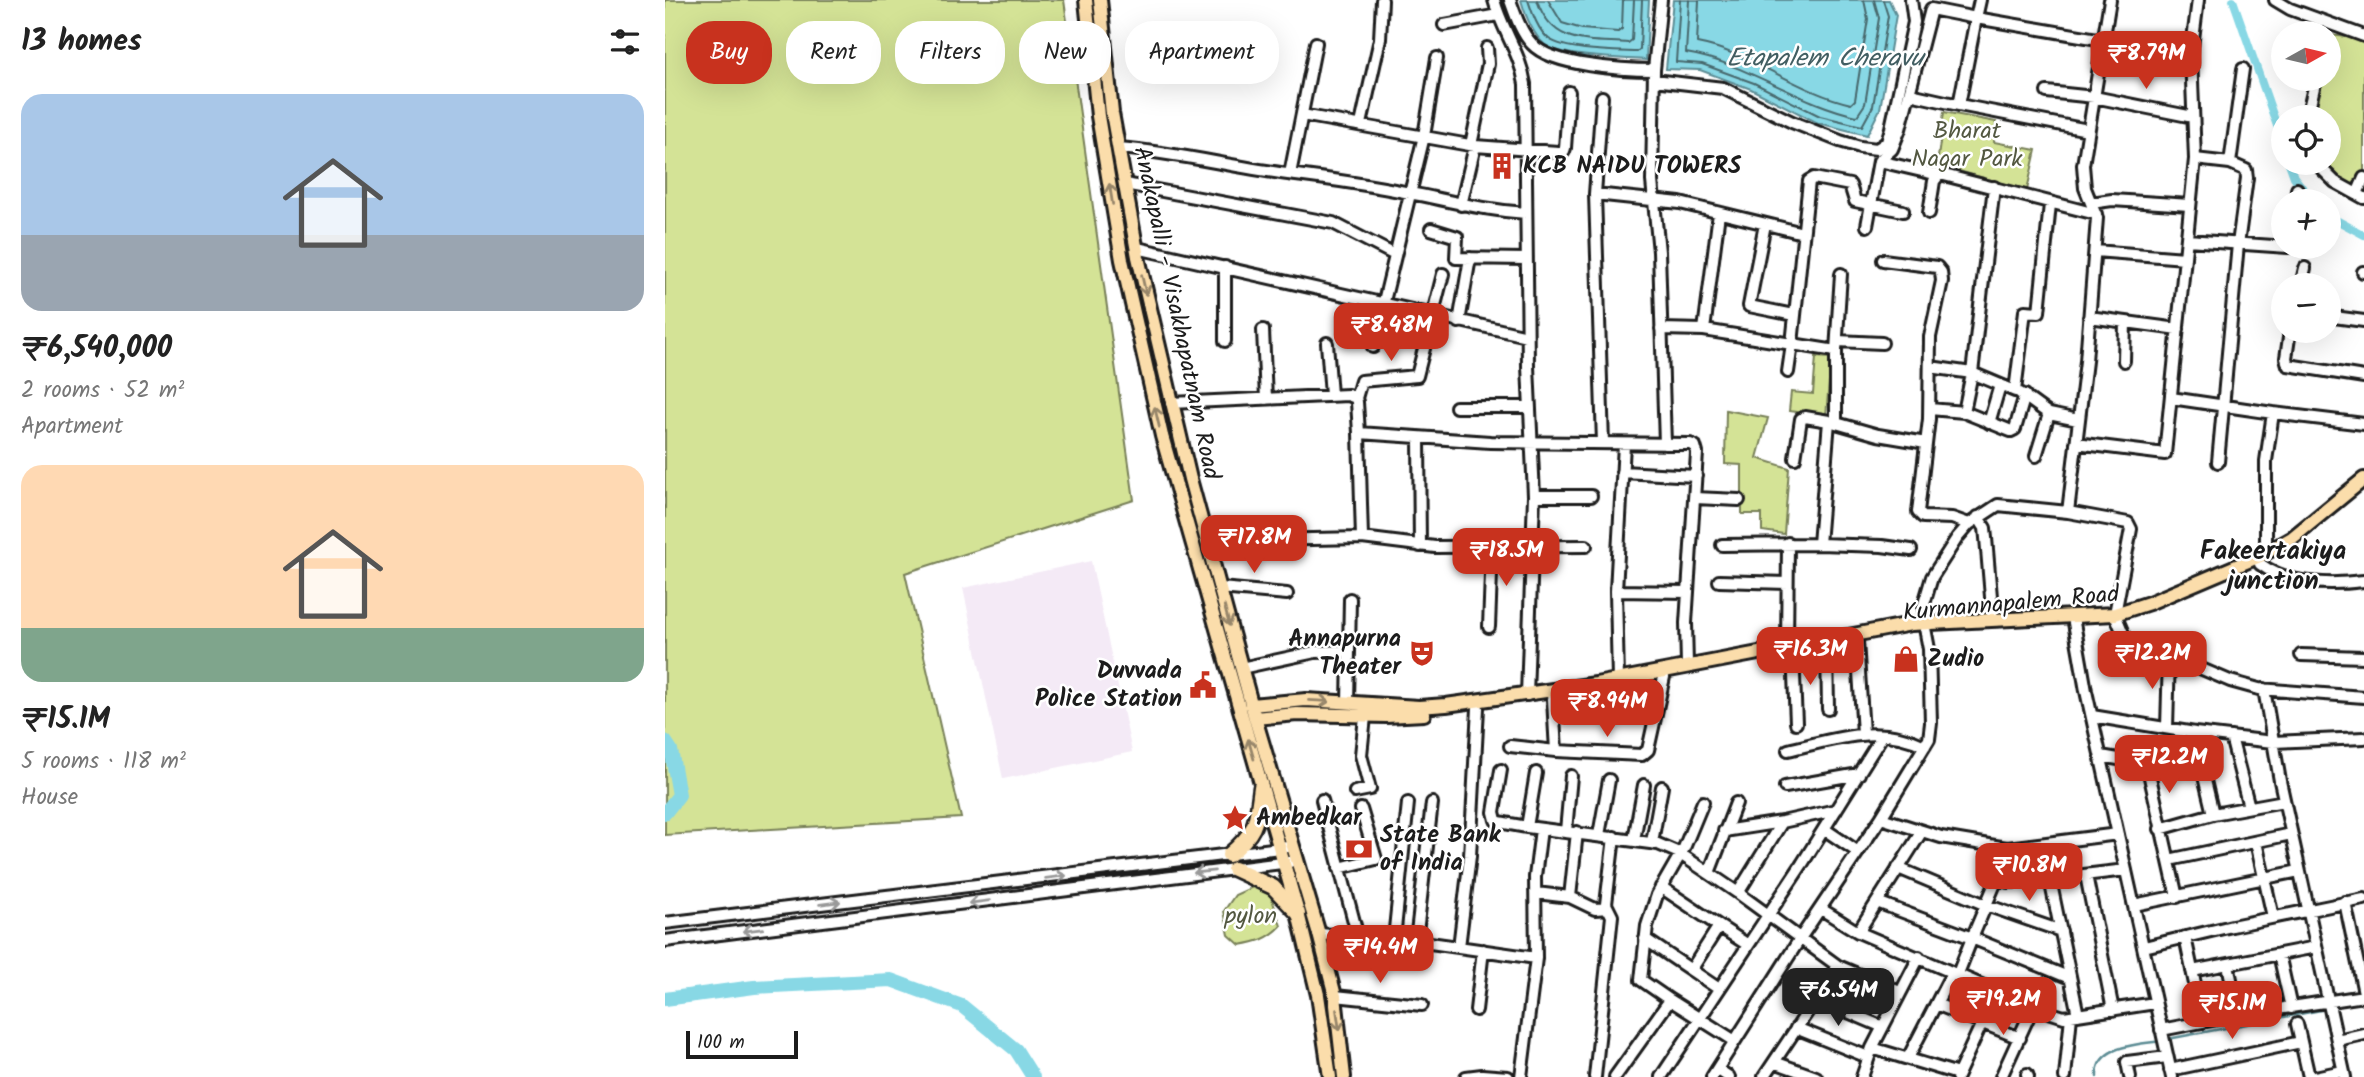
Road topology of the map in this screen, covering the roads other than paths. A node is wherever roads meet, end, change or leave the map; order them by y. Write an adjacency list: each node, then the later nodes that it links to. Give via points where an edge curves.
1 (1086, 0): 138 (main road, Anakapalli - Visakhapatnam Road, one-way to 1, via 1122,260 1098,116)
2 (1100, 0): 37 (main road, Anakapalli - Visakhapatnam Road)
3 (1382, 0): 33 (street, via 1380,39)
4 (1494, 0): 13 (street)
5 (1510, 0): 24 (street, via 1525,36 1551,56)
6 (1661, 0): 24 (street)
7 (1910, 0): 24 (street, via 1914,22 1891,128 1887,142 1877,149 1840,141 1792,122 1723,88)
8 (1980, 0): 14 (street)
9 (2109, 0): 18 (street)
10 (2198, 0): 21 (street)
11 (2275, 0): 17 (street)
12 (1931, 4): 14 (street); 27 (street)
13 (1498, 15): 15 (street); 38 (street, via 1522,68)
14 (1976, 18): 18 (street); 30 (street)
15 (1444, 25)
16 (2341, 32): 17 (street)
17 (2364, 38)
18 (2102, 41): 21 (street); 29 (street)
19 (1316, 43): 31 (street)
20 (1487, 48): 36 (street)
21 (2191, 55): 32 (street)
22 (1437, 58): 35 (street)
23 (2243, 69): 41 (street)
24 (1654, 75): 50 (street)
25 (1569, 92): 38 (street, via 1564,150)
26 (2047, 92): 29 (street)
27 (1910, 94): 30 (street); 40 (street, via 1892,149)
28 (1602, 97): 49 (street)
29 (2094, 97): 32 (street); 34 (street)
30 (1959, 105): 34 (street)
31 (1302, 114): 33 (street); 42 (street)
32 (2193, 117): 39 (street)
33 (1361, 124): 35 (street)
34 (2088, 130): 56 (street, via 2083,165 2085,188)
35 (1424, 136): 36 (street); 48 (street)
36 (1473, 145): 38 (street); 53 (street)
37 (1118, 148): 42 (street); 46 (main road, Anakapalli - Visakhapatnam Road)
38 (1525, 151): 58 (street)
39 (2195, 159): 41 (street); 55 (street)
40 (1879, 161): 43 (street); 54 (street)
41 (2229, 163): 66 (street, via 2246,170)
42 (1290, 174): 48 (street)
43 (1939, 175): 47 (street); 60 (street)
44 (2328, 175): 51 (street)
45 (2364, 177): 51 (street)
46 (1125, 184): 68 (main road, Anakapalli - Visakhapatnam Road); 70 (street, via 1333,223)
47 (1994, 187): 52 (street); 103 (street)
48 (1410, 193): 53 (street); 70 (street)
49 (1595, 194): 50 (street); 126 (street)
50 (1653, 200): 59 (street); 89 (street)
51 (2361, 200)
52 (2050, 204): 56 (street); 106 (street, via 2039,312 2025,311)
53 (1461, 205): 58 (street)
54 (1871, 205): 57 (street); 62 (street); 64 (street, via 1855,201 1850,185 1811,179)
55 (2190, 205): 56 (street, via 2112,200); 65 (street)
56 (2094, 208): 69 (street)
57 (1903, 211)
58 (1526, 213): 73 (street)
59 (1719, 213): 61 (street); 91 (street)
60 (1929, 213)
61 (1765, 224): 64 (street); 81 (street, via 1749,306)
62 (1867, 226)
63 (1431, 229): 71 (street, via 1457,237 1456,258)
64 (1803, 233): 81 (street)
65 (2187, 240): 66 (street); 72 (street)
66 (2238, 244): 67 (street); 112 (street)
67 (2271, 246)
68 (1137, 248): 75 (street); 111 (main road, Anakapalli - Visakhapatnam Road, one-way to 111)
69 (2095, 251): 72 (street); 83 (street)
70 (1395, 255): 80 (street)
71 (1470, 258): 73 (street); 86 (street)
72 (2185, 258): 88 (street)
73 (1526, 259): 92 (street)
74 (1883, 260): 101 (street, via 1937,267 1941,272 1931,327)
75 (1226, 267): 80 (street); 93 (street)
76 (2305, 268): 77 (street)
77 (2304, 273)
78 (1443, 274): 82 (street)
79 (1842, 274): 98 (street)
80 (1383, 303): 82 (street); 99 (street)
81 (1794, 315): 96 (street)
82 (1433, 316): 86 (street); 109 (street, via 1417,376 1361,381)
83 (2089, 317): 87 (street); 119 (street)
84 (2341, 318): 85 (street)
85 (2364, 321)
86 (1459, 322): 92 (street)
87 (2125, 322): 88 (street); 100 (street)
88 (2178, 328): 110 (street)
89 (1661, 329): 91 (street); 130 (street)
90 (1263, 330): 108 (street)
91 (1704, 330): 96 (street)
92 (1527, 336): 114 (street)
93 (1225, 341)
94 (1327, 343): 107 (street)
95 (2288, 343): 104 (street, via 2288,365)
96 (1792, 344): 98 (street); 102 (street)
97 (1882, 344): 98 (street)
98 (1837, 346): 120 (street)
99 (1373, 348)
100 (2124, 361)
101 (1930, 367): 103 (street); 115 (street)
102 (1788, 372)
103 (1972, 373): 105 (street); 116 (street)
104 (2364, 377)
105 (2000, 385): 106 (street); 121 (street)
106 (2020, 393): 118 (street); 121 (street, via 2013,431)
107 (1331, 395): 108 (street); 109 (street)
108 (1266, 398): 111 (street)
109 (1356, 398): 123 (street)
110 (2171, 398): 112 (street); 128 (street, via 2165,454)
111 (1171, 402): 136 (main road, Anakapalli - Visakhapatnam Road)
112 (2222, 404): 117 (street); 133 (street)
113 (1456, 407): 114 (street)
114 (1529, 407): 125 (street)
115 (1930, 410): 116 (street); 127 (street)
116 (1964, 412): 121 (street)
117 (2273, 413): 122 (street); 156 (street, via 2266,461)
118 (2049, 414): 119 (street); 131 (street)
119 (2078, 420): 128 (street)
120 (1833, 422): 127 (street); 132 (street, via 1801,419); 149 (street)
121 (1989, 424)
122 (2364, 425)
123 (1359, 433): 124 (street); 146 (street)
124 (1419, 438): 125 (street); 151 (street)
125 (1531, 442): 126 (street); 140 (street)
126 (1603, 443): 129 (street)
127 (1926, 443): 145 (street, via 1918,514)
128 (2076, 443): 144 (street)
129 (1624, 444): 130 (street); 134 (street)
130 (1665, 444): 135 (street, via 1695,446)
131 (2036, 456)
132 (1795, 458)
133 (2218, 461)
134 (1622, 472): 135 (street); 161 (street)
135 (1696, 476): 142 (street)
136 (1190, 479): 138 (main road); 147 (main road, Anakapalli - Visakhapatnam Road)
137 (2364, 479): 156 (main road)
138 (1174, 483): 213 (main road, Anakapalli - Visakhapatnam Road, one-way to 138)
139 (2364, 487): 156 (main road, Kurmannapalem Road, via 2298,540)
140 (1534, 496): 141 (street); 154 (street)
141 (1591, 496)
142 (1695, 498): 143 (street); 162 (street)
143 (1739, 500)
144 (2068, 512): 145 (street, via 1999,505); 165 (street, via 2131,526)
145 (1974, 520): 166 (street, via 1985,528); 169 (street, via 1932,577 1924,604)
146 (1362, 538): 147 (street); 151 (street)
147 (1207, 541): 160 (main road, Anakapalli - Visakhapatnam Road)
148 (1788, 543): 149 (street); 150 (street); 159 (street)
149 (1819, 544): 155 (street)
150 (1722, 545)
151 (1420, 546): 153 (street)
152 (1586, 546): 154 (street)
153 (1492, 547): 154 (street); 168 (street)
154 (1533, 547): 182 (street)
155 (1911, 550)
156 (2263, 559): 158 (street, via 2277,575 2329,583); 165 (main road, Kurmannapalem Road, via 2130,617)
157 (1719, 581): 159 (street)
158 (2364, 581)
159 (1787, 583): 172 (street)
160 (1220, 588): 163 (street); 178 (main road, Anakapalli - Visakhapatnam Road, one-way to 178)
161 (1616, 591): 162 (street); 180 (street)
162 (1688, 592): 177 (street)
163 (1287, 594)
164 (1350, 599): 173 (street)
165 (2116, 617): 167 (main road, Kurmannapalem Road); 175 (street, via 2127,643)
166 (1993, 620): 167 (main road); 169 (main road)
167 (2073, 620): 169 (main road, Kurmannapalem Road); 190 (street)
168 (1489, 627)
169 (1925, 627): 170 (main road, Kurmannapalem Road); 172 (main road); 201 (street, via 1931,723)
170 (1857, 641): 171 (main road, Kurmannapalem Road); 194 (street)
171 (1826, 646): 172 (main road, Kurmannapalem Road); 188 (street)
172 (1790, 650): 177 (main road); 179 (main road, Kurmannapalem Road); 192 (street)
173 (1349, 651): 178 (street, via 1315,652); 185 (street)
174 (2301, 654): 176 (street)
175 (2169, 655): 181 (street, via 2230,681); 193 (street)
176 (2364, 657)
177 (1687, 665): 180 (main road)
178 (1241, 668): 186 (main road, Anakapalli - Visakhapatnam Road)
179 (1664, 677): 184 (main road, Kurmannapalem Road); 203 (street, via 1645,754)
180 (1618, 680): 182 (main road)
181 (2265, 689): 183 (street); 199 (street)
182 (1527, 695): 189 (main road)
183 (2364, 697)
184 (1553, 699): 187 (main road, Kurmannapalem Road); 203 (street)
185 (1348, 703): 186 (main road, one-way to 185, via 1306,700); 189 (main road)
186 (1251, 705): 191 (main road, Anakapalli - Visakhapatnam Road)
187 (1478, 708): 189 (main road, Kurmannapalem Road, via 1411,715); 289 (street, via 1470,856)
188 (1828, 709)
189 (1365, 710): 191 (main road, Kurmannapalem Road); 216 (street, via 1361,755 1370,789)
190 (2092, 716): 193 (street); 204 (street)
191 (1255, 718): 243 (main road, Anakapalli - Visakhapatnam Road)
192 (1796, 723)
193 (2167, 728): 195 (street)
194 (1863, 733): 196 (street); 202 (street)
195 (2195, 733): 197 (street); 206 (street)
196 (1882, 736): 201 (street, via 1908,737); 209 (street)
197 (2231, 737): 199 (street); 223 (street)
198 (2364, 738): 199 (street)
199 (2273, 742): 218 (street)
200 (1510, 746): 203 (street)
201 (1926, 746): 227 (street)
202 (1788, 750)
203 (1556, 751)
204 (2101, 756): 205 (street); 236 (street)
205 (2147, 764): 206 (street); 232 (street)
206 (2202, 768): 226 (street)
207 (1501, 770): 229 (street, via 1495,817 1499,822)
208 (1536, 773): 229 (street)
209 (1859, 774): 215 (street); 225 (street)
210 (1571, 776): 233 (street)
211 (1609, 780): 238 (street)
212 (1644, 785): 240 (street)
213 (1261, 787): 243 (main road, Anakapalli - Visakhapatnam Road); 248 (highway, via 1254,829)
214 (1663, 787): 241 (street)
215 (1785, 787)
216 (1355, 792)
217 (1322, 800): 250 (street)
218 (2284, 801): 223 (street); 237 (street)
219 (1703, 802): 246 (street)
220 (1408, 803): 284 (street)
221 (1432, 803): 287 (street)
222 (1736, 803): 234 (street)
223 (2249, 807): 226 (street)
224 (1361, 809): 250 (street, via 1376,859)
225 (1836, 810): 228 (street); 230 (street)
226 (2213, 814): 232 (street)
227 (1881, 818): 235 (street); 245 (street)
228 (1781, 822): 234 (street); 261 (street)
229 (1527, 827): 231 (street)
230 (1824, 828): 245 (street); 273 (street)
231 (1541, 829): 233 (street); 260 (street)
232 (2160, 829): 247 (street)
233 (1571, 831): 238 (street); 262 (street)
234 (1724, 831): 254 (street)
235 (1922, 831): 244 (street); 251 (street)
236 (2118, 834): 244 (street); 252 (street)
237 (2291, 834): 242 (street); 253 (street)
238 (1599, 835): 239 (street)
239 (1614, 837): 240 (street); 269 (street)
240 (1634, 840): 241 (street)
241 (1652, 842): 246 (street)
242 (2256, 842): 247 (street); 256 (street)
243 (1286, 847): 248 (street); 249 (main road, Anakapalli - Visakhapatnam Road)
244 (2010, 848): 258 (street)
245 (1858, 852): 270 (street)
246 (1679, 853): 254 (street); 259 (street)
247 (2169, 860): 263 (street)
248 (1231, 862): 249 (street); 272 (highway, via 1273,887); 275 (street, one-way to 248); 286 (street, one-way to 286, via 933,908)
249 (1290, 862): 272 (main road, Anakapalli - Visakhapatnam Road); 279 (main road, Anakapalli - Visakhapatnam Road)
250 (1339, 868): 280 (street)
251 (1898, 868): 265 (street); 267 (street)
252 (2126, 870): 255 (street); 268 (street)
253 (2299, 871): 256 (street); 271 (street)
254 (1709, 873): 261 (street)
255 (2085, 875): 257 (street); 316 (street)
256 (2264, 878): 263 (street); 274 (street)
257 (2050, 879): 258 (street); 277 (street)
258 (1997, 880): 267 (street)
259 (1661, 887): 276 (street); 285 (street)
260 (1537, 893): 262 (street); 296 (street)
261 (1738, 893): 273 (street)
262 (1570, 897): 269 (street, via 1595,909)
263 (2177, 897): 268 (street)
264 (2364, 899): 266 (street)
265 (1877, 902): 278 (street); 283 (street)
266 (2345, 902): 271 (street); 293 (street)
267 (1986, 905): 277 (street); 283 (street)
268 (2134, 905): 290 (street)
269 (1608, 908): 344 (street, via 1612,916)
270 (1821, 909): 278 (street); 281 (street)
271 (2307, 910): 274 (street); 291 (street)
272 (1298, 913): 339 (main road, Anakapalli - Visakhapatnam Road, via 1318,995)
273 (1768, 914): 281 (street); 288 (street)
274 (2273, 917): 282 (street)
275 (665, 923)
276 (1719, 926): 288 (street); 299 (street)
277 (2061, 931): 302 (street)
278 (1858, 932): 295 (street)
279 (1319, 933): 280 (street); 306 (main road, Anakapalli - Visakhapatnam Road)
280 (1358, 937): 284 (street)
281 (1801, 937): 298 (street); 329 (street)
282 (2185, 937): 290 (street); 300 (street)
283 (1972, 938): 301 (street); 302 (street)
284 (1394, 939): 287 (street)
285 (1645, 939): 299 (street); 308 (street, via 1641,980)
286 (665, 941)
287 (1416, 941): 289 (street)
288 (1748, 946): 303 (street)
289 (1459, 947): 292 (street)
290 (2144, 947): 309 (street)
291 (2316, 947): 294 (street); 312 (street)
292 (1483, 950): 296 (street); 315 (street)
293 (2360, 953): 305 (street)
294 (2279, 954): 297 (street); 314 (street)
295 (1919, 957): 301 (street); 304 (street)
296 (1536, 958): 343 (street)
297 (2228, 964): 300 (street); 317 (street)
298 (1838, 966): 304 (street); 307 (street)
299 (1691, 970): 303 (street)
300 (2192, 971): 320 (street)
301 (1955, 974): 310 (street); 313 (street)
302 (2070, 978): 318 (street)
303 (1719, 989): 319 (street)
304 (1900, 992): 323 (street)
305 (2364, 995): 312 (street)
306 (1335, 996): 311 (street); 340 (main road, Anakapalli - Visakhapatnam Road, one-way to 340)
307 (1815, 998): 323 (street); 324 (street)
308 (1670, 1000): 319 (street); 345 (street)
309 (2155, 1003): 316 (street); 326 (street)
310 (1936, 1004): 321 (street); 333 (street)
311 (1423, 1005)
312 (2329, 1006): 314 (street); 328 (street)
313 (2033, 1007): 318 (street); 327 (street)
314 (2291, 1008): 317 (street)
315 (1476, 1010)
316 (2113, 1010): 318 (street)
317 (2238, 1015): 320 (street)
318 (2075, 1016): 352 (street)
319 (1699, 1018): 329 (street); 346 (street)
320 (2203, 1022): 326 (street)
321 (1982, 1023): 327 (street); 338 (street)
322 (2297, 1024): 330 (street)
323 (1883, 1027): 331 (street)
324 (1796, 1028): 331 (street); 334 (street)
325 (2364, 1034): 328 (street)
326 (2163, 1037): 332 (street)
327 (2020, 1038): 351 (street)
328 (2337, 1040): 337 (street)
329 (1735, 1041): 335 (street)
330 (2301, 1042): 336 (street); 354 (street)
331 (1870, 1052): 333 (street); 350 (street)
332 (2167, 1057): 336 (street); 353 (street, via 2127,1062)
333 (1908, 1059): 338 (street)
334 (1774, 1062): 348 (street); 349 (street)
335 (1714, 1073): 347 (street)
336 (2171, 1074)
337 (2344, 1074): 355 (street)
338 (1957, 1076)
339 (1330, 1077)
340 (1344, 1077)
341 (1466, 1077): 342 (street)
342 (1506, 1077)
343 (1521, 1077)
344 (1595, 1077)
345 (1615, 1077)
346 (1661, 1077)
347 (1730, 1077)
348 (1764, 1077)
349 (1816, 1077)
350 (1862, 1077)
351 (2001, 1077)
352 (2065, 1077)
353 (2130, 1077)
354 (2309, 1077)
355 (2315, 1077)

